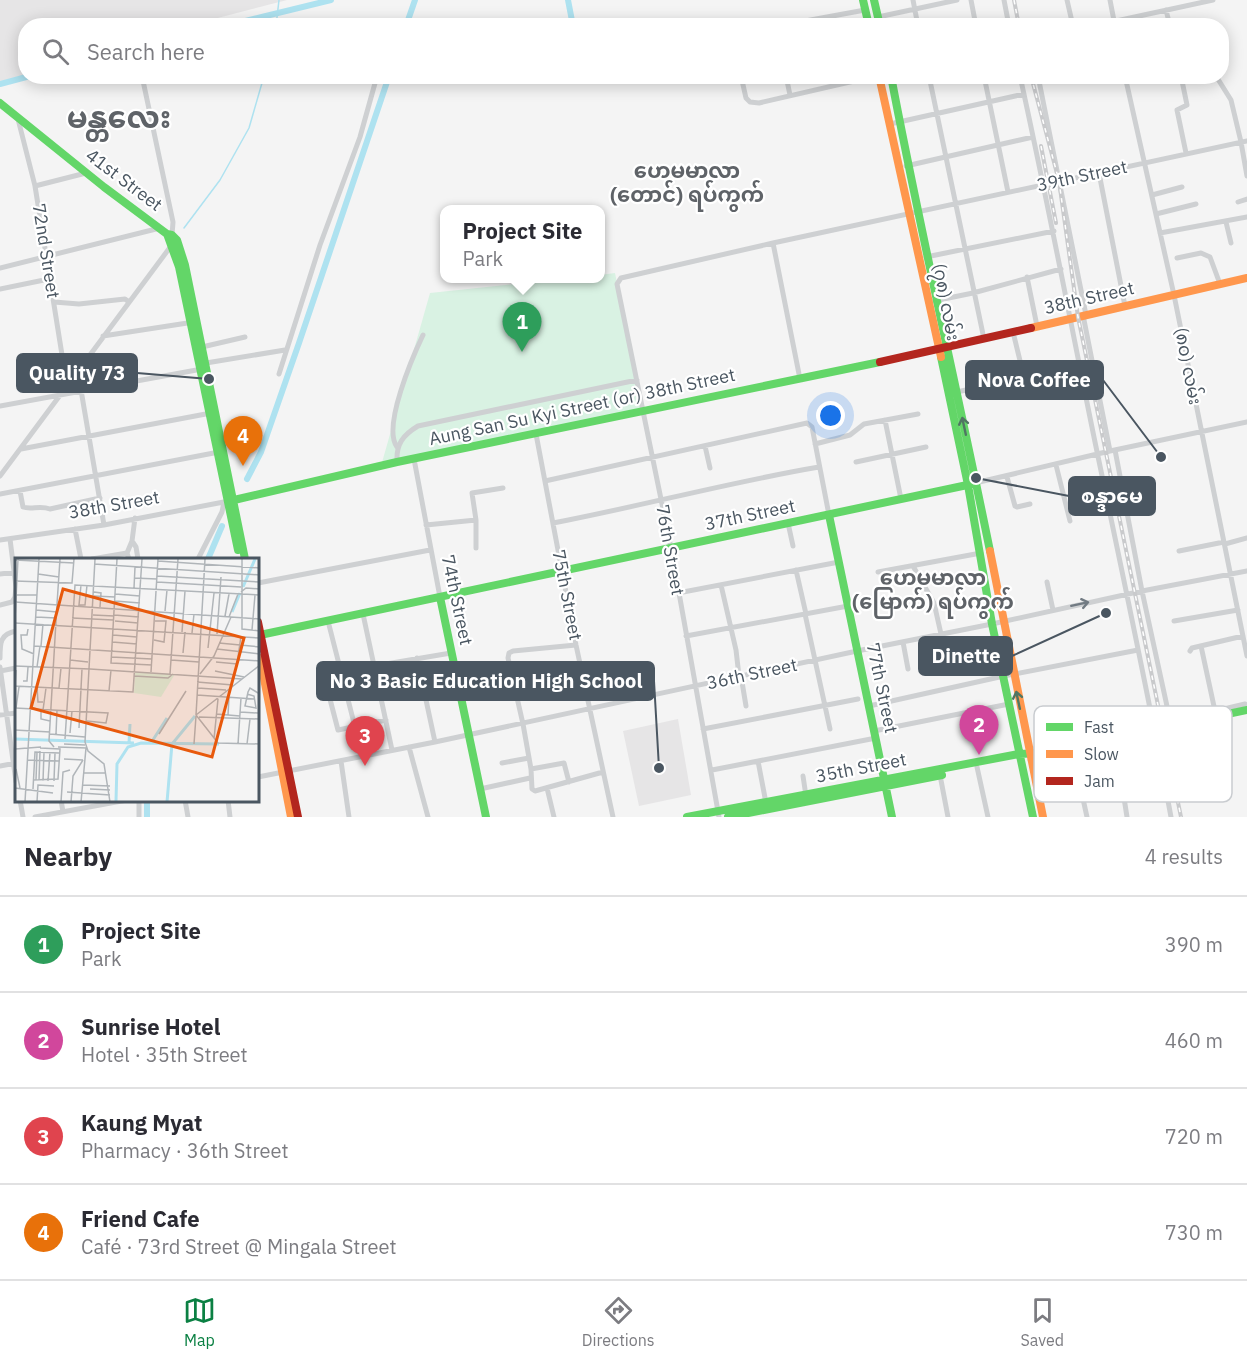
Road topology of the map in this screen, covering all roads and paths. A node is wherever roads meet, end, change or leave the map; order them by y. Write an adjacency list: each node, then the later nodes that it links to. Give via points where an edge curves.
1 (863, 0): 13 (main road)
2 (874, 0): 17 (main road)
3 (913, 0): 12 (street)
4 (957, 0): 12 (street)
5 (971, 0): 20 (street)
6 (1004, 0): 21 (street)
7 (1067, 0): 22 (street)
8 (1110, 0): 23 (street)
9 (1176, 0): 11 (street)
10 (1213, 0): 11 (street)
11 (1177, 8): 14 (street)
12 (914, 9): 18 (street); 19 (street)
13 (866, 10): 15 (street); 16 (main road)
14 (1166, 10): 24 (street); 25 (street)
15 (822, 18)
16 (868, 18)
17 (878, 18)
18 (888, 18)
19 (916, 18)
20 (974, 18)
21 (1007, 18)
22 (1071, 18)
23 (1113, 18)
24 (1134, 18)
25 (1168, 18)
26 (144, 84): 74 (street, via 173,222)
27 (375, 84): 106 (street)
28 (743, 84): 41 (street, via 750,102)
29 (788, 84): 41 (street)
30 (840, 84): 41 (street)
31 (879, 84): 47 (main road, (၇၈) လမ်း)
32 (893, 84): 46 (main road, (၇၈) လမ်း)
33 (931, 84): 44 (street)
34 (985, 84): 42 (street)
35 (1022, 84): 40 (street)
36 (1040, 84): 58 (street)
37 (1127, 84): 53 (street, (၈၀) လမ်း)
38 (1183, 84): 51 (street, via 1187,105 1177,110)
39 (1221, 84): 49 (street, via 1231,100)
40 (1024, 94): 42 (street); 48 (street)
41 (790, 95)
42 (988, 102): 44 (street); 50 (street)
43 (0, 103): 45 (main road, 41st Street)
44 (937, 114): 46 (street); 52 (street)
45 (17, 117): 55 (main road, 41st Street); 60 (street, 72nd Street)
46 (900, 122): 47 (street); 54 (main road, (၇၈) လမ်း)
47 (890, 124): 54 (main road, (၇၈) လမ်း)
48 (1033, 137): 50 (street); 59 (street)
49 (1243, 142): 51 (street, 39th Street); 57 (street)
50 (997, 146): 52 (street); 62 (street)
51 (1186, 153): 53 (street, 39th Street)
52 (946, 157): 54 (street); 66 (street)
53 (1144, 163): 56 (street, 39th Street); 63 (street, (၈၀) လမ်း)
54 (904, 166): 68 (main road, (၇၈) လမ်း)
55 (86, 173): 60 (street); 74 (main road, 41st Street)
56 (1099, 174): 58 (street, 39th Street); 94 (street)
57 (1247, 176)
58 (1059, 181): 59 (street, 39th Street); 95 (street)
59 (1044, 184): 62 (street, 39th Street); 72 (street)
60 (35, 186): 78 (street, 72nd Street)
61 (1182, 187): 63 (street)
62 (1008, 192): 66 (street, 39th Street)
63 (1152, 195): 69 (street, (၈၀) လမ်း)
64 (1247, 199): 65 (street)
65 (1238, 202)
66 (957, 204): 68 (street, 39th Street); 77 (street)
67 (1196, 204): 69 (street)
68 (914, 213): 75 (street, 39th Street); 79 (main road, (၇၈) လမ်း)
69 (1156, 214): 73 (street, (၈၀) လမ်း)
70 (1247, 217): 71 (street)
71 (1226, 222): 73 (street); 76 (street)
72 (1054, 231): 77 (street); 82 (street)
73 (1160, 233): 90 (street, (၈၀) လမ်း)
74 (170, 237): 78 (street); 93 (street); 97 (main road, via 182,266)
75 (772, 243): 86 (street, 39th Street, via 621,278); 111 (street)
76 (1231, 243)
77 (966, 249): 79 (street); 89 (street)
78 (46, 257): 81 (street); 85 (street, 72nd Street)
79 (924, 257): 91 (main road, (၇၈) လမ်း)
80 (1177, 258): 87 (street, via 1201,253 1210,257)
81 (0, 268)
82 (1061, 269): 83 (street); 96 (street)
83 (1027, 277): 89 (street); 98 (street)
84 (1247, 278): 87 (main road, 38th Street)
85 (49, 279): 88 (street); 92 (street, 72nd Street)
86 (617, 284): 112 (street, 76th Street)
87 (1220, 284): 90 (main road, 38th Street)
88 (0, 289)
89 (973, 293): 91 (street); 103 (street)
90 (1174, 295): 94 (main road, 38th Street); 123 (street, (၈၀) လမ်း)
91 (933, 301): 105 (main road, (၇၈) လမ်း)
92 (54, 302): 93 (street); 113 (street, 72nd Street)
93 (129, 302): 101 (street)
94 (1125, 306): 95 (main road, 38th Street)
95 (1084, 315): 96 (main road, 38th Street); 131 (street)
96 (1070, 319): 98 (main road, 38th Street); 108 (street)
97 (194, 322): 101 (street); 104 (main road); 107 (main road)
98 (1037, 326): 99 (main road, 38th Street)
99 (1013, 332): 103 (main road, 38th Street); 110 (street)
100 (423, 335): 128 (street, via 396,408 394,429)
101 (104, 336): 113 (street)
102 (245, 337): 104 (street)
103 (984, 339): 105 (main road, 38th Street)
104 (202, 347): 107 (main road)
105 (943, 349): 111 (main road, Aung San Su Kyi Street (or) 38th Street); 115 (main road, (၇၈) လမ်း); 146 (main road, (၇၈) လမ်း)
106 (285, 350): 107 (street); 109 (street)
107 (204, 367): 114 (street); 118 (main road)
108 (1081, 373): 110 (street); 134 (street)
109 (279, 374)
110 (1024, 377): 115 (street)
111 (800, 379): 119 (main road, Aung San Su Kyi Street (or) 38th Street)
112 (637, 380): 119 (street, 76th Street); 128 (street, via 418,426 400,440)
113 (68, 386): 116 (street)
114 (81, 390): 116 (street); 124 (street)
115 (957, 392): 146 (main road, (၇၈) လမ်း, one-way to 115)
116 (62, 393): 117 (street); 130 (street)
117 (0, 406)
118 (213, 412): 124 (street); 132 (main road)
119 (642, 412): 125 (main road, Aung San Su Kyi Street (or) 38th Street); 135 (street, 76th Street)
120 (918, 414): 121 (street)
121 (885, 420): 126 (street, via 864,424 845,437); 133 (street)
122 (1247, 422): 123 (street, 37th Street)
123 (1201, 432): 131 (street, 37th Street); 168 (street, (၈၀) လမ်း)
124 (89, 437): 130 (street); 143 (street)
125 (536, 439): 136 (main road, Aung San Su Kyi Street (or) 38th Street); 145 (street, 75th Street)
126 (815, 444): 127 (street, 77th Street, via 807,423); 140 (street, 77th Street)
127 (705, 446): 135 (street); 141 (street)
128 (398, 447): 137 (street)
129 (926, 447): 133 (street)
130 (21, 449): 142 (street)
131 (1113, 451): 134 (street, 37th Street); 195 (street)
132 (221, 452): 143 (street); 152 (main road)
133 (892, 454): 138 (street); 151 (street)
134 (1098, 455): 139 (street, 37th Street); 197 (street)
135 (652, 458): 145 (street); 153 (street, 76th Street)
136 (414, 459): 137 (main road, Aung San Su Kyi Street (or) 38th Street); 162 (street, 74th Street)
137 (397, 462): 152 (main road, Aung San Su Kyi Street (or) 38th Street)
138 (856, 462)
139 (1056, 465): 144 (street, 37th Street); 158 (street)
140 (819, 467): 153 (street); 155 (street, 77th Street)
141 (710, 468)
142 (0, 476)
143 (97, 476): 148 (street); 150 (street)
144 (1006, 477): 146 (street, 37th Street); 154 (street, via 1015,506)
145 (545, 481): 159 (street, 75th Street)
146 (972, 484): 151 (main road, 37th Street); 174 (main road, (၇၈) လမ်း); 209 (main road, (၇၈) လမ်း)
147 (504, 488): 157 (street, via 472,493)
148 (20, 490): 149 (street); 150 (street, via 26,509 50,509)
149 (0, 494)
150 (100, 498): 161 (street)
151 (902, 499): 155 (main road, 37th Street)
152 (228, 501): 156 (street, 38th Street); 179 (street); 180 (main road); 181 (main road)
153 (662, 501): 159 (street); 171 (street, 76th Street)
154 (1030, 504)
155 (829, 515): 160 (main road, 37th Street); 182 (main road, 77th Street)
156 (135, 518): 161 (street, 38th Street); 167 (street)
157 (476, 520): 162 (street); 170 (street)
158 (1070, 521)
159 (553, 523): 186 (street, 75th Street)
160 (788, 523): 169 (street); 171 (main road, 37th Street)
161 (104, 525): 163 (street, 38th Street)
162 (426, 525): 172 (street, 74th Street)
163 (75, 529): 165 (street, 38th Street); 176 (street)
164 (1247, 538): 168 (street)
165 (10, 539): 166 (street, 38th Street); 183 (street)
166 (0, 540)
167 (132, 541): 175 (street); 178 (street)
168 (1225, 543): 173 (street); 191 (street, (၈၀) လမ်း)
169 (794, 546)
170 (476, 548)
171 (671, 548): 186 (main road, 37th Street); 196 (street, 76th Street)
172 (430, 550): 193 (street); 199 (street, 74th Street)
173 (1179, 551)
174 (981, 553): 184 (street); 211 (main road, (၇၈) လမ်း)
175 (128, 556): 177 (street)
176 (81, 558)
177 (104, 558)
178 (138, 558)
179 (199, 558)
180 (240, 558)
181 (245, 558)
182 (839, 562): 185 (street); 201 (main road, 77th Street)
183 (15, 566)
184 (913, 566): 189 (street); 215 (street, via 934,603)
185 (796, 570): 194 (street); 205 (street)
186 (562, 571): 199 (main road, 37th Street); 220 (street, 75th Street)
187 (1247, 571): 191 (street, 36th Street)
188 (15, 572): 190 (street)
189 (878, 572)
190 (0, 574)
191 (1231, 574): 195 (street, 36th Street); 203 (street, (၈၀) လမ်း)
192 (1047, 582): 202 (street)
193 (260, 583)
194 (721, 585): 196 (street); 212 (street)
195 (1142, 591): 197 (street, 36th Street); 247 (street)
196 (678, 593): 216 (street, 76th Street)
197 (1127, 594): 202 (street, 36th Street, one-way to 197); 222 (street)
198 (15, 597): 200 (street)
199 (440, 597): 204 (main road, 37th Street); 225 (main road, 74th Street)
200 (0, 605)
201 (848, 606): 205 (street); 223 (main road, 77th Street)
202 (1053, 610): 209 (street, 36th Street)
203 (1238, 610): 207 (street, (၈၀) လမ်း); 210 (street)
204 (363, 614): 208 (main road, 37th Street); 231 (street)
205 (806, 614): 212 (street); 230 (street)
206 (1247, 616): 207 (street)
207 (1239, 618): 217 (street, (၈၀) လမ်း)
208 (328, 621): 214 (main road, 37th Street); 253 (street)
209 (1003, 621): 211 (street, 36th Street); 236 (main road, (၇၈) လမ်း)
210 (1174, 621)
211 (992, 624): 215 (street, 36th Street); 236 (main road, (၇၈) လမ်း)
212 (730, 628): 216 (street); 238 (street)
213 (15, 631): 227 (street, via 2,638)
214 (260, 634)
215 (940, 634): 219 (street, 36th Street)
216 (686, 636): 240 (street, 76th Street)
217 (1243, 636): 221 (street); 226 (street, (၈၀) လမ်း)
218 (260, 642): 239 (main road)
219 (903, 642): 223 (street, 36th Street); 234 (street)
220 (576, 645): 249 (street, 75th Street); 252 (street, via 509,653)
221 (1201, 646): 224 (street); 248 (street)
222 (1138, 650): 236 (street); 246 (street)
223 (858, 651): 230 (street, 36th Street); 245 (main road, 77th Street)
224 (1190, 651)
225 (451, 653): 229 (street); 256 (main road, 74th Street)
226 (1247, 656)
227 (0, 658)
228 (260, 658): 239 (main road)
229 (417, 658): 231 (street); 258 (street)
230 (816, 660): 238 (street, 36th Street); 243 (street)
231 (374, 666): 251 (street)
232 (0, 667): 235 (street)
233 (15, 668): 235 (street)
234 (909, 669)
235 (0, 671): 250 (street)
236 (1008, 675): 242 (main road, (၇၈) လမ်း); 245 (street); 263 (main road, (၇၈) လမ်း, one-way to 236)
237 (324, 676): 253 (street, via 337,728)
238 (740, 676): 240 (street, 36th Street); 244 (street)
239 (265, 682): 275 (main road)
240 (695, 686): 249 (street, 36th Street); 254 (street, 76th Street)
241 (858, 699): 243 (street)
242 (1009, 704): 257 (street); 265 (main road, (၇၈) လမ်း)
243 (826, 705): 254 (street); 255 (street)
244 (746, 706)
245 (869, 706): 257 (main road, 77th Street)
246 (1150, 706)
247 (1167, 706)
248 (1214, 706)
249 (590, 710): 252 (street, 36th Street); 276 (street, 75th Street)
250 (3, 715): 270 (street)
251 (386, 720): 253 (street); 260 (street)
252 (523, 724): 256 (street, 36th Street); 266 (street)
253 (355, 726)
254 (703, 729): 274 (street, 76th Street)
255 (830, 729)
256 (469, 735): 258 (street, 36th Street); 285 (main road, 74th Street)
257 (875, 735): 268 (street); 283 (main road, 77th Street)
258 (435, 742): 259 (street, 36th Street)
259 (409, 747): 260 (street, 36th Street); 308 (street)
260 (392, 750): 267 (street, 36th Street)
261 (1034, 754): 263 (street)
262 (1034, 754): 263 (main road, 35th Street, bridge)
263 (1030, 755): 264 (street); 265 (main road, 35th Street); 277 (main road, (၇၈) လမ်း)
264 (1034, 755)
265 (1020, 757): 272 (main road, 35th Street); 283 (main road, 35th Street); 317 (main road, (၇၈) လမ်း)
266 (529, 758): 269 (street); 273 (street)
267 (341, 760): 275 (street, 36th Street); 307 (street)
268 (758, 761): 274 (street); 297 (street)
269 (502, 763)
270 (15, 764): 271 (street)
271 (0, 766)
272 (977, 767): 278 (main road, 35th Street); 316 (street)
273 (531, 769): 281 (street); 282 (street, via 564,763)
274 (712, 770): 299 (street, 76th Street)
275 (286, 772): 280 (street, 36th Street); 305 (main road); 306 (main road)
276 (603, 772): 282 (street); 311 (street, 75th Street)
277 (1034, 774)
278 (940, 775): 283 (main road, 35th Street); 315 (street)
279 (802, 776): 286 (street)
280 (260, 777)
281 (530, 778): 284 (street, via 533,791); 285 (street)
282 (569, 782): 284 (street)
283 (885, 783): 286 (main road, 35th Street); 313 (main road, 35th Street); 314 (main road, 77th Street)
284 (547, 788): 310 (street)
285 (480, 789): 309 (main road, 74th Street)
286 (806, 796): 297 (main road, 35th Street)
287 (20, 802): 300 (street)
288 (61, 802): 298 (street)
289 (140, 802): 302 (street)
290 (185, 802): 303 (street)
291 (228, 802): 304 (street)
292 (1040, 802): 318 (main road, (၇၈) လမ်း)
293 (1084, 802): 319 (street)
294 (1124, 802): 320 (street)
295 (1168, 802): 321 (street)
296 (99, 803): 298 (street)
297 (766, 803): 299 (main road, 35th Street)
298 (63, 812): 301 (street)
299 (719, 814): 312 (main road, 35th Street)
300 (23, 817)
301 (35, 817)
302 (139, 817)
303 (188, 817)
304 (230, 817)
305 (291, 817)
306 (298, 817)
307 (349, 817)
308 (428, 817)
309 (486, 817)
310 (554, 817)
311 (613, 817)
312 (687, 817)
313 (728, 817)
314 (892, 817)
315 (948, 817)
316 (988, 817)
317 (1033, 817)
318 (1043, 817)
319 (1087, 817)
320 (1127, 817)
321 (1171, 817)

